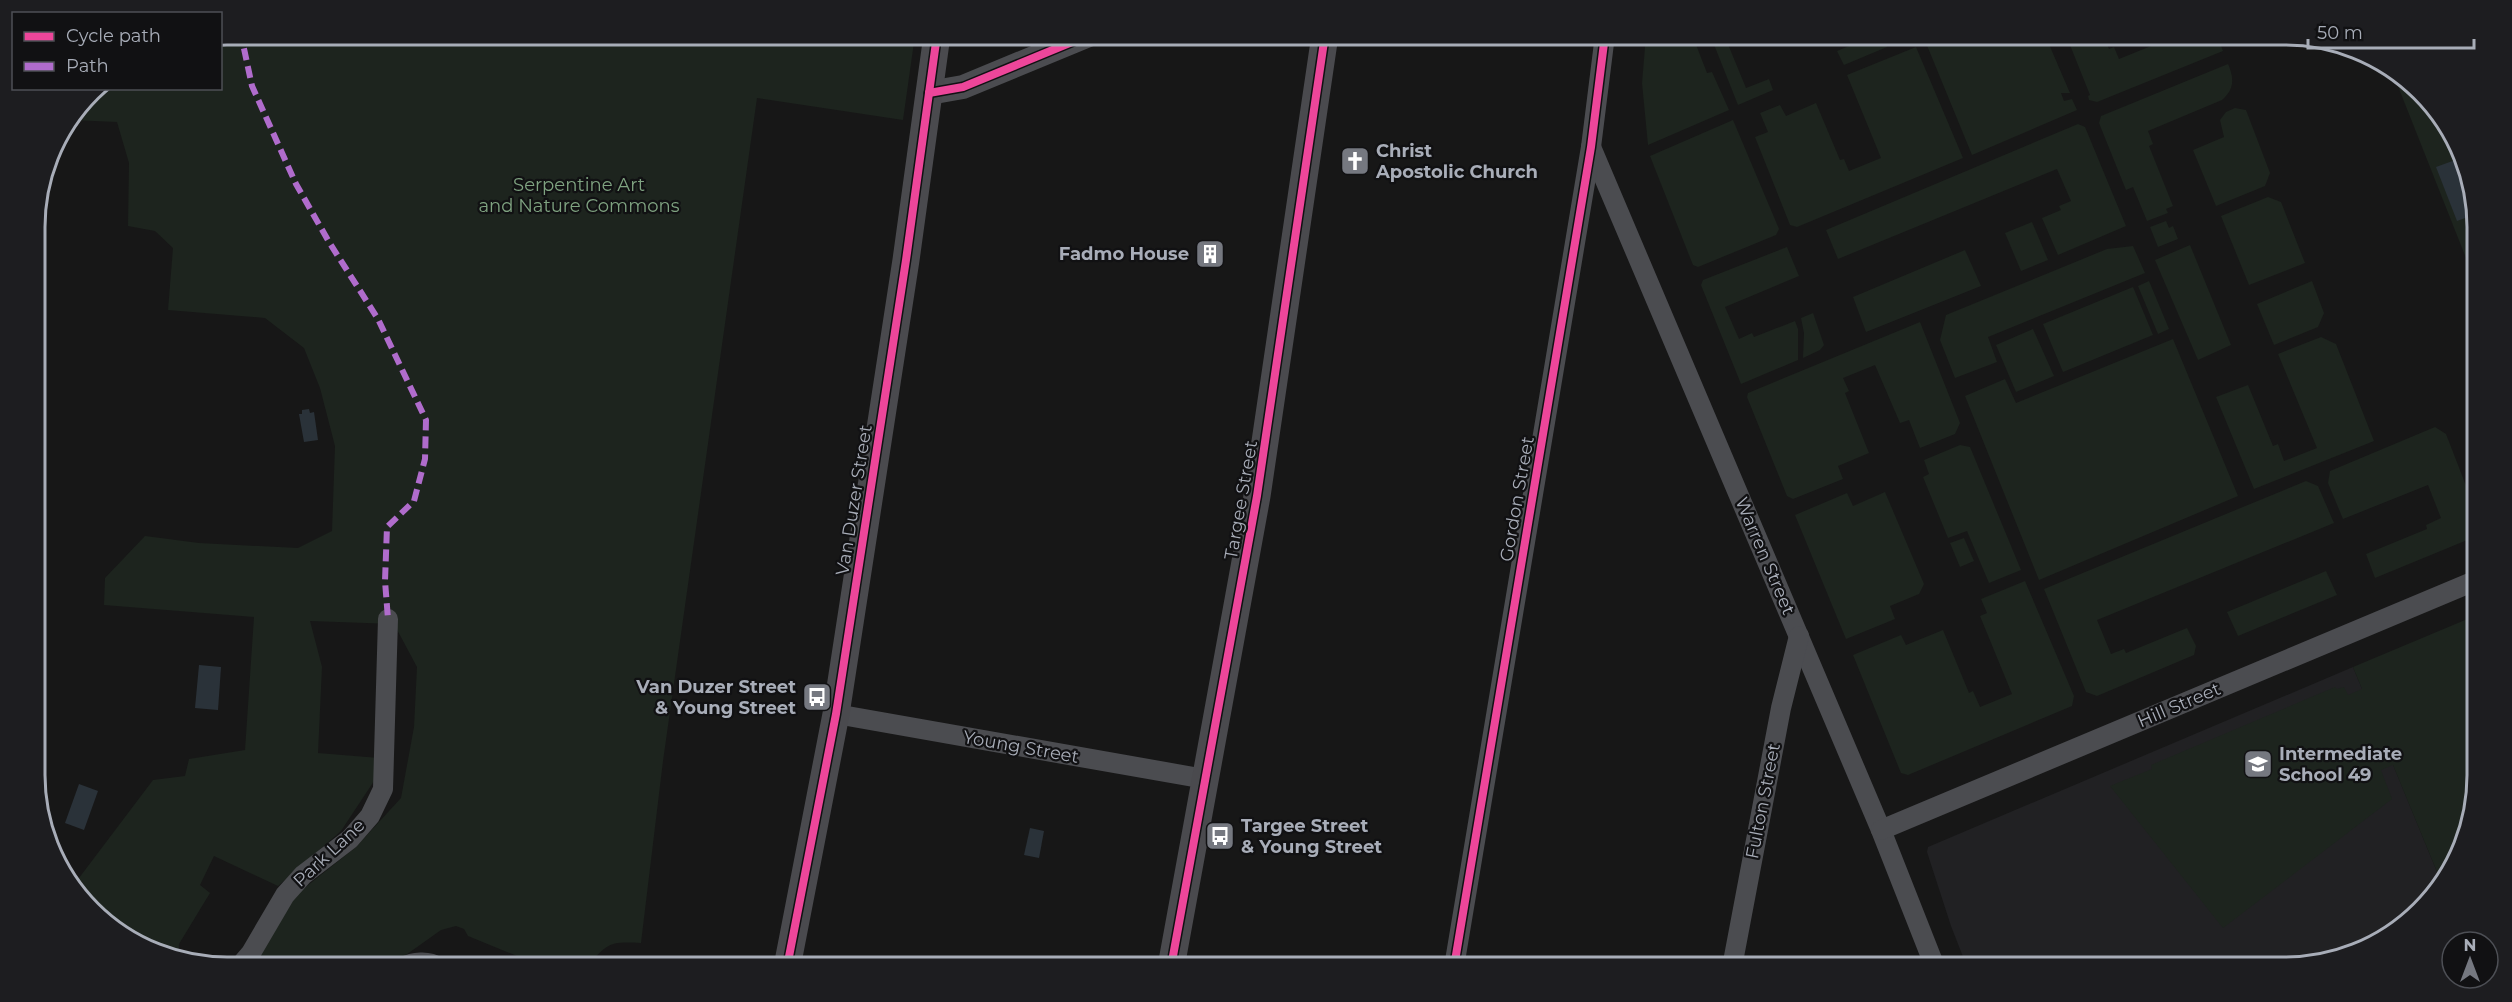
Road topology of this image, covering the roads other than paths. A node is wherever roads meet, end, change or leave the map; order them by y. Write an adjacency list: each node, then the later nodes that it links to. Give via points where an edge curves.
1 (936, 45): 5 (main road, Van Duzer Street)
2 (1063, 45): 5 (street, via 963,87)
3 (1323, 45): 11 (main road, Targee Street, via 1267,433)
4 (1604, 45): 6 (street, Gordon Street)
5 (929, 93): 10 (main road, Van Duzer Street)
6 (1591, 147): 9 (street, Warren Street); 16 (street, Gordon Street)
7 (2467, 584): 12 (street, Hill Street)
8 (388, 620): 13 (street, Park Lane, via 383,789 370,816 350,839 303,875 285,895)
9 (1799, 636): 12 (street, Warren Street); 17 (street, Fulton Street, via 1781,708)
10 (836, 714): 11 (street, Young Street); 14 (main road, Van Duzer Street)
11 (1205, 779): 15 (main road, Targee Street)
12 (1881, 830): 18 (street, Warren Street)
13 (248, 957)
14 (789, 957)
15 (1173, 957)
16 (1456, 957)
17 (1734, 957)
18 (1931, 957)

